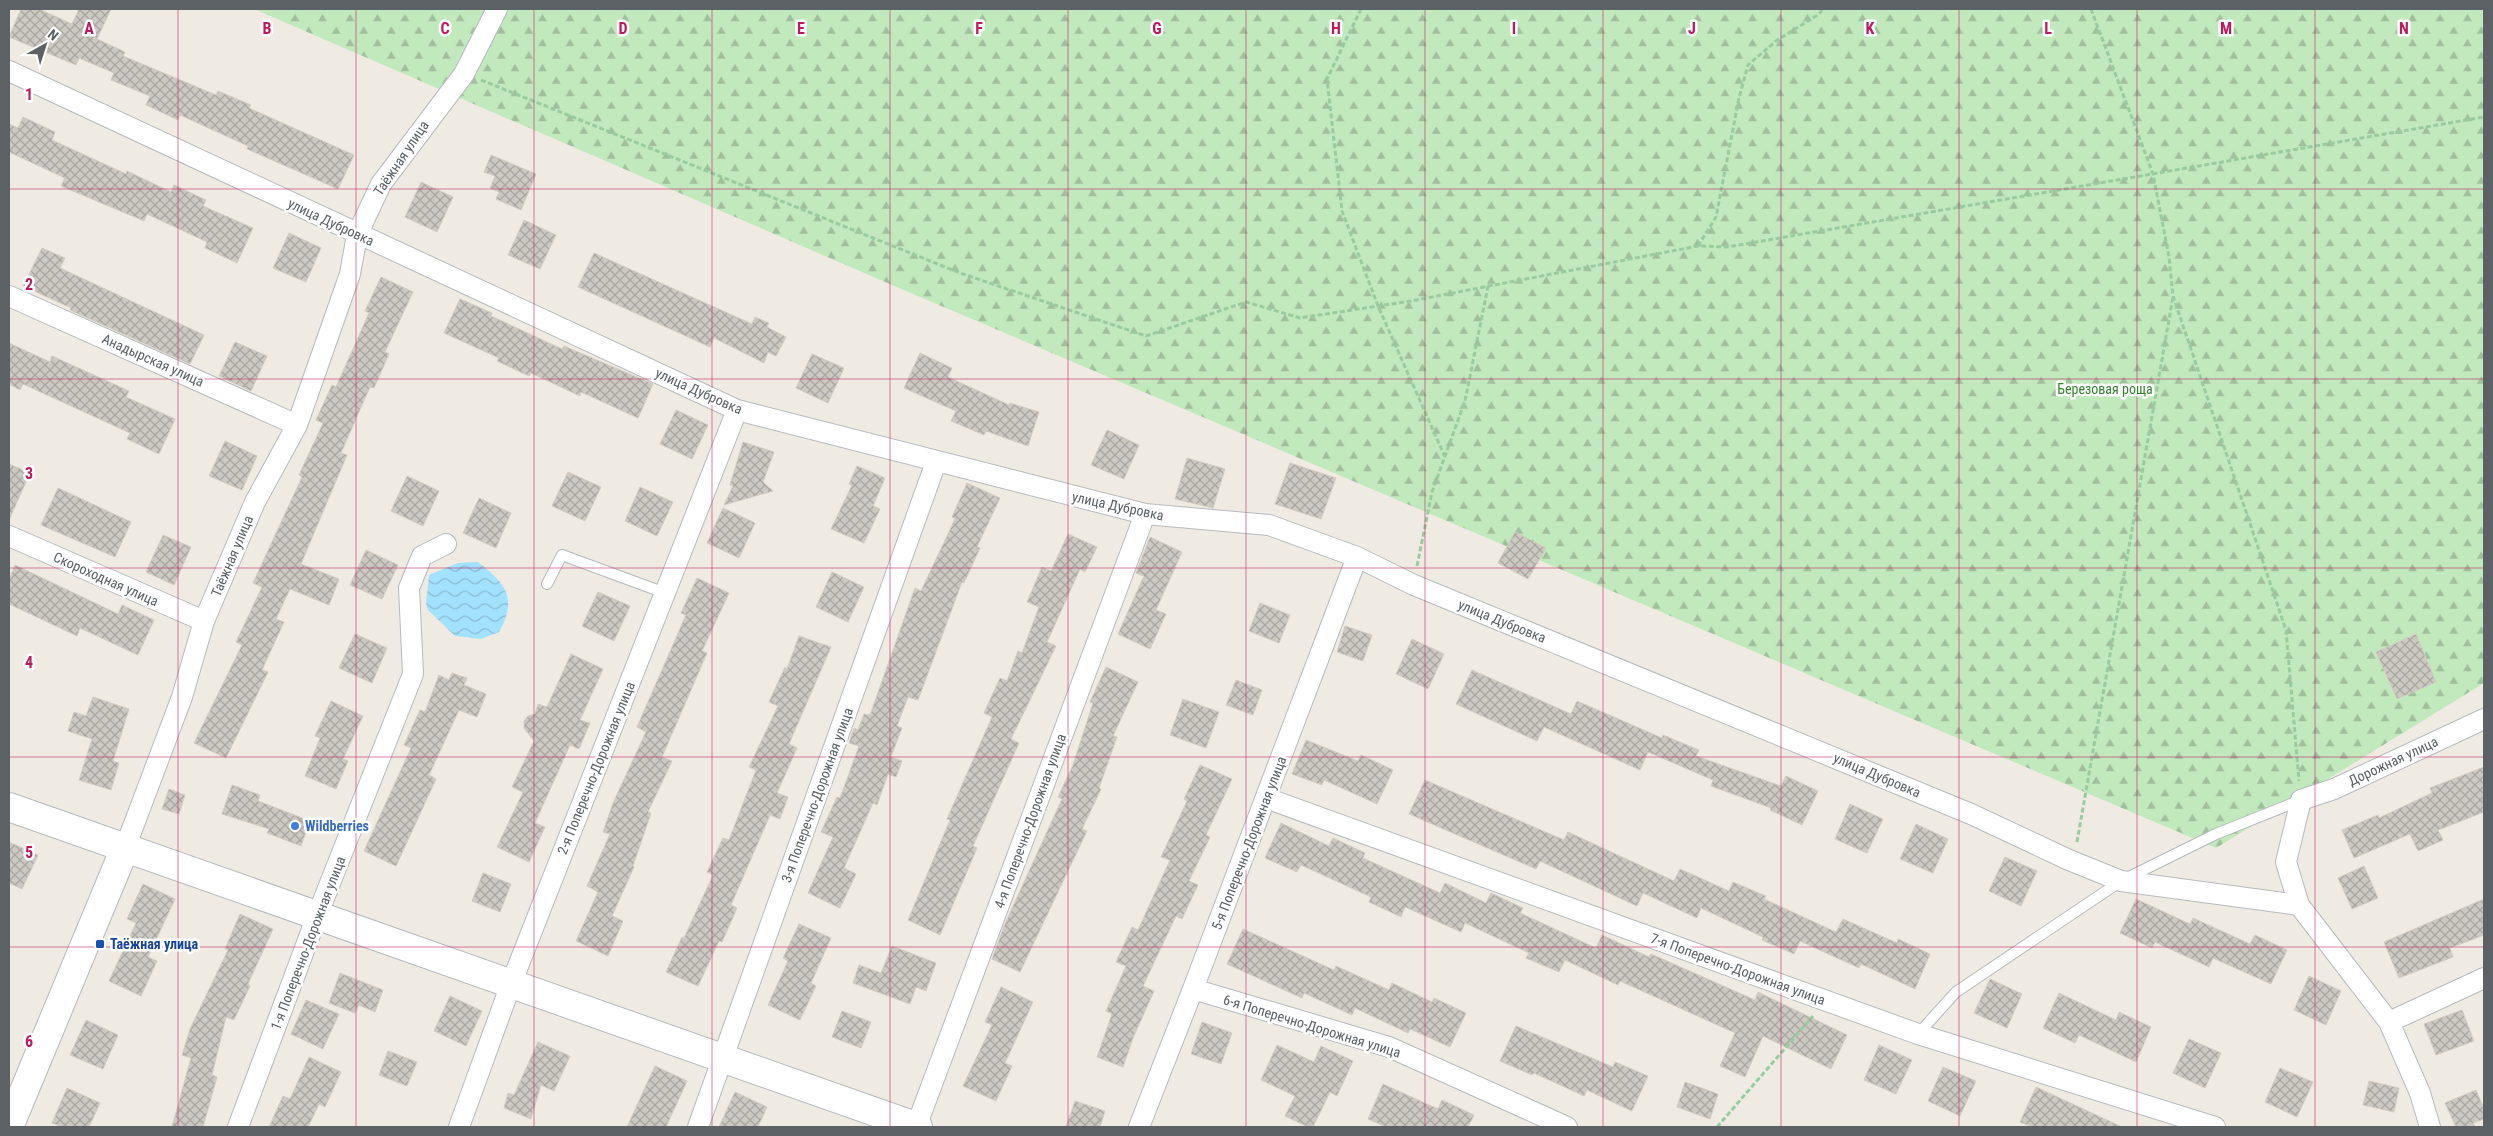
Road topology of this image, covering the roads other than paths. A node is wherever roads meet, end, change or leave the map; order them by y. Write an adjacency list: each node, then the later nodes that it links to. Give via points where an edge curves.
1 (497, 9): 3 (street, Таёжная улица, via 464,74 380,184)
2 (9, 71): 3 (street, улица Дубровка)
3 (357, 235): 5 (street, улица Дубровка); 6 (street, Таёжная улица, via 350,274)
4 (9, 296): 6 (street, Анадырская улица)
5 (737, 410): 7 (street, улица Дубровка); 13 (street, 2-я Поперечно-Дорожная улица)
6 (297, 425): 14 (street, Таёжная улица, via 255,502)
7 (936, 462): 8 (street, улица Дубровка); 28 (street, 3-я Поперечно-Дорожная улица)
8 (1145, 514): 11 (street, улица Дубровка, via 1269,525); 33 (street, 4-я Поперечно-Дорожная улица)
9 (9, 536): 14 (street, Скороходная улица)
10 (446, 544): 22 (street, 1-я Поперечно-Дорожная улица, via 422,556 409,588 413,674)
11 (1357, 557): 16 (street, 5-я Поперечно-Дорожная улица); 20 (street, улица Дубровка, via 1414,585 1962,810)
12 (547, 584): 13 (lane, via 562,555)
13 (665, 593): 24 (street, 2-я Поперечно-Дорожная улица)
14 (204, 621): 19 (street, Таёжная улица, via 182,697)
15 (2484, 719): 17 (street, Дорожная улица, via 2334,789)
16 (1266, 798): 25 (street, 5-я Поперечно-Дорожная улица); 27 (street, 7-я Поперечно-Дорожная улица)
17 (2301, 800): 20 (lane, via 2216,834); 21 (street, via 2286,862)
18 (9, 808): 19 (street)
19 (124, 848): 22 (street); 29 (street, Таёжная улица)
20 (2121, 881): 21 (street, улица Дубровка); 27 (lane, via 1956,992)
21 (2299, 905): 26 (street)
22 (317, 916): 24 (street); 30 (street, 1-я Поперечно-Дорожная улица)
23 (2484, 978): 26 (street)
24 (511, 984): 28 (street); 31 (street, 2-я Поперечно-Дорожная улица)
25 (1193, 989): 34 (street, 5-я Поперечно-Дорожная улица); 35 (street, 6-я Поперечно-Дорожная улица, via 1390,1047)
26 (2389, 1022): 37 (street, via 2420,1092)
27 (1918, 1034): 36 (street, 7-я Поперечно-Дорожная улица)
28 (722, 1060): 32 (street, 3-я Поперечно-Дорожная улица); 33 (street)
29 (9, 1127)
30 (238, 1127)
31 (459, 1127)
32 (698, 1127)
33 (917, 1127)
34 (1139, 1127)
35 (1567, 1127)
36 (2214, 1127)
37 (2430, 1127)

